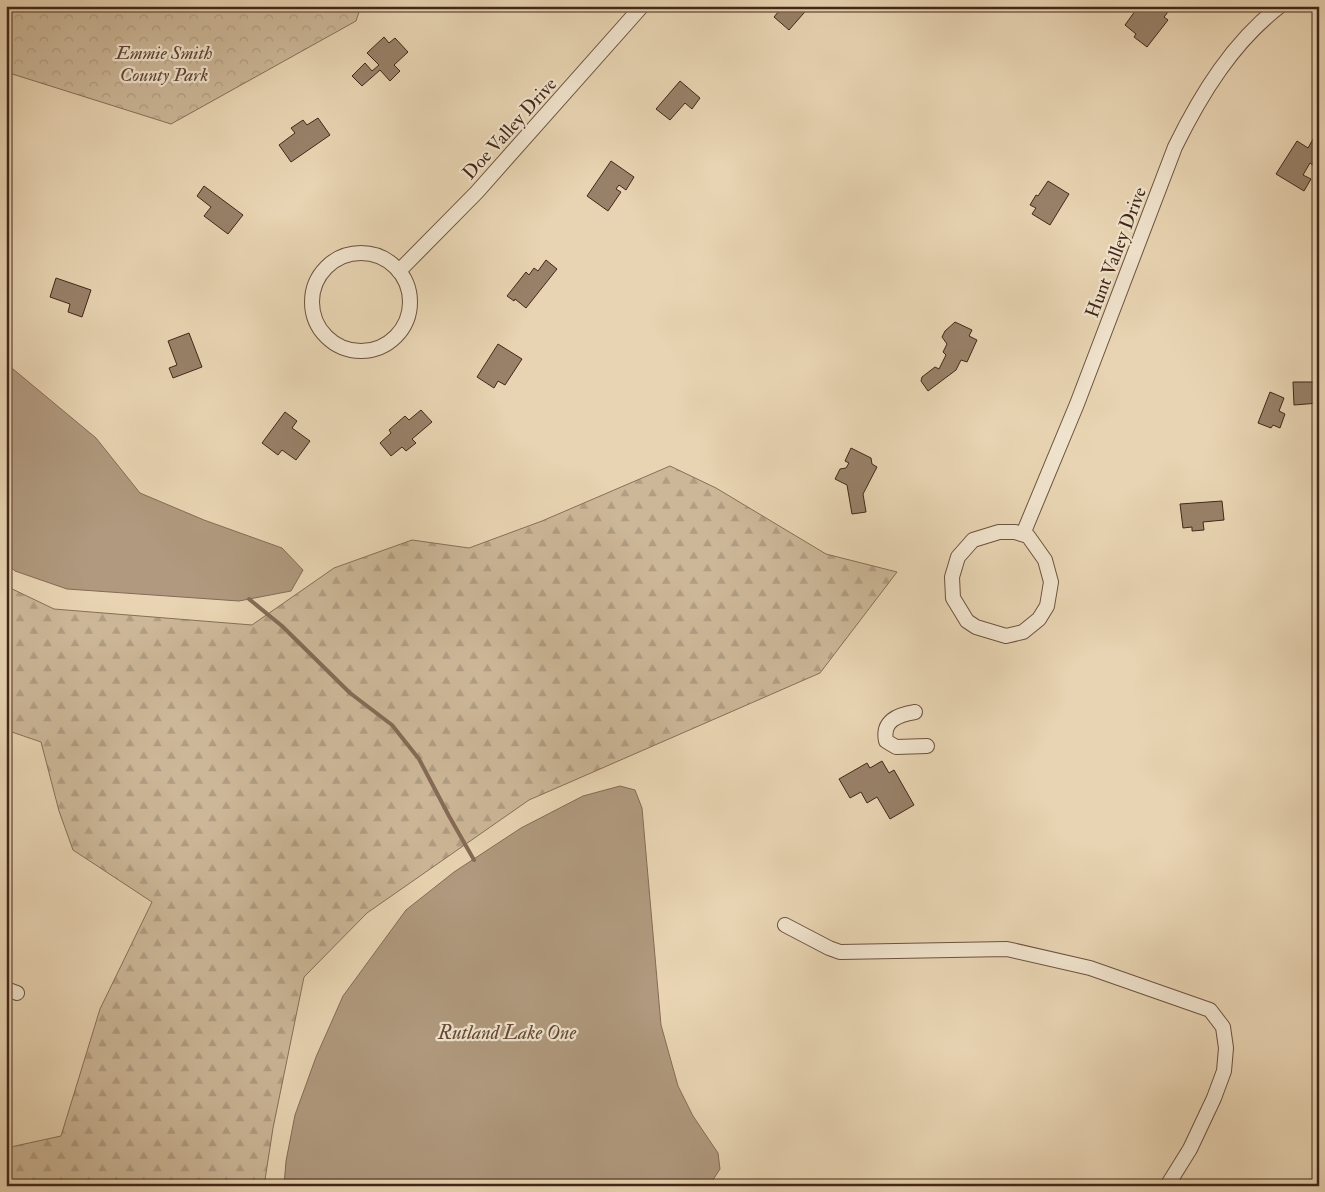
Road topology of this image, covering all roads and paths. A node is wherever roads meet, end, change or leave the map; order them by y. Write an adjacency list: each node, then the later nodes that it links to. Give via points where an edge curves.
1 (642, 6): 3 (street, Doe Valley Drive, via 476,194)
2 (1280, 6): 4 (street, Hunt Valley Drive, via 1243,40 1191,114 1175,147)
3 (399, 271): 3 (street, via 387,260 355,253 339,258 325,268 315,283 311,299 313,316 320,330 345,349 362,351 378,348 392,340 403,328 409,313 410,297)
4 (1023, 534): 4 (street, via 999,532 973,540 958,557 952,577 953,598 967,621 976,627 1006,636 1023,632 1039,619 1047,606 1050,572 1028,536)
5 (915, 712): 6 (street, via 902,714 887,725 886,742 896,747)
6 (927, 746)
7 (785, 925): 8 (street, via 840,952 1007,949 1090,968 1210,1010 1223,1027 1226,1048 1224,1071 1190,1149)
8 (1168, 1186)

